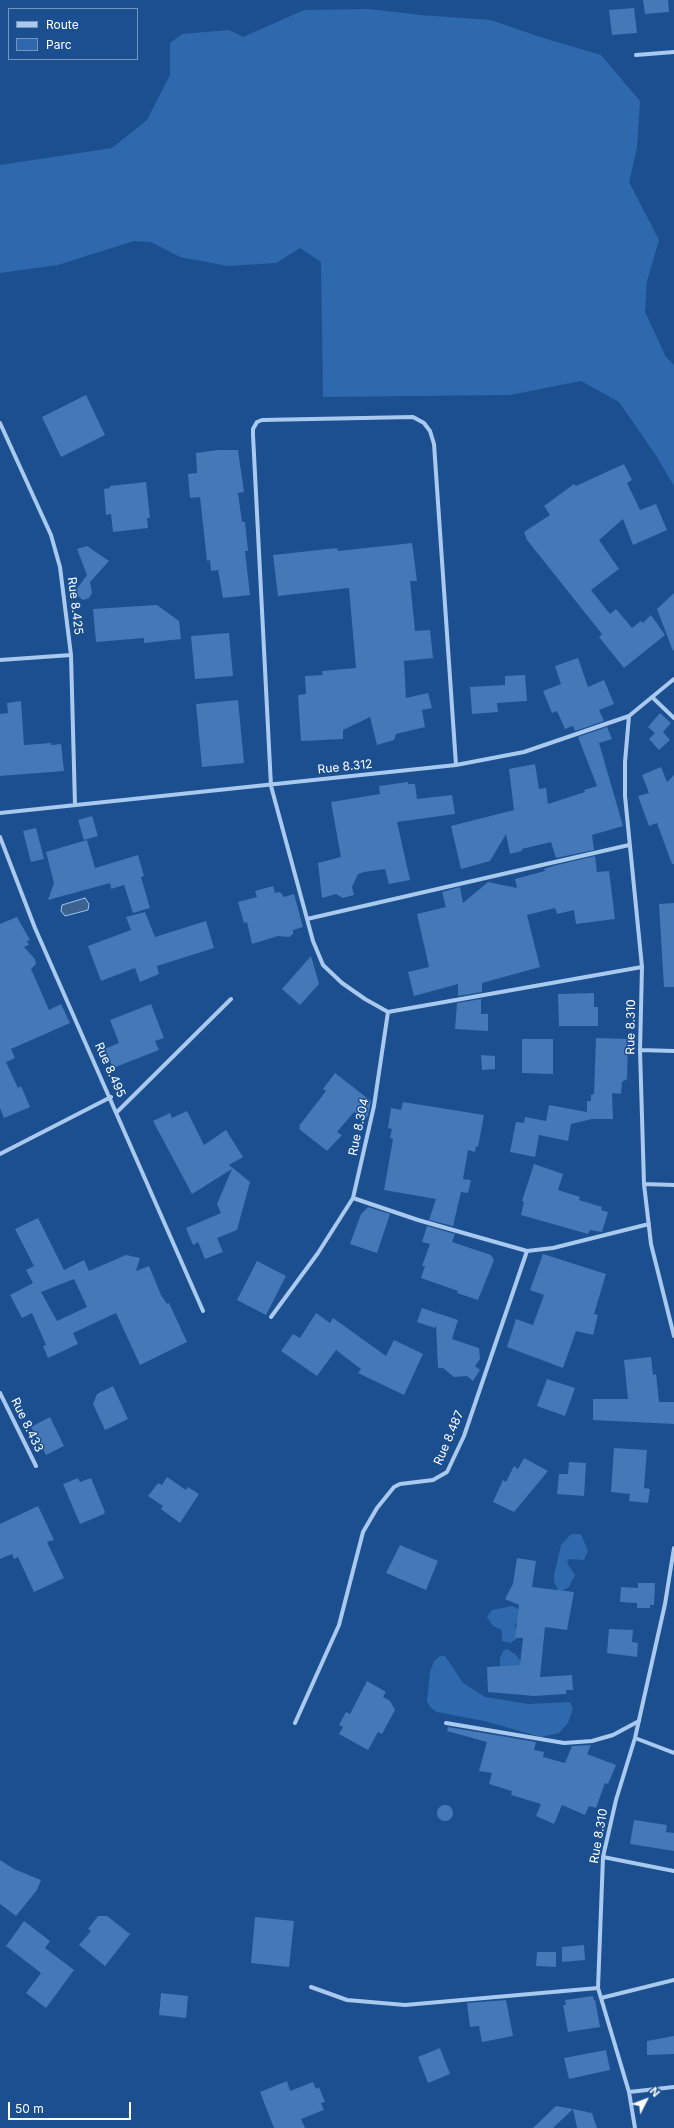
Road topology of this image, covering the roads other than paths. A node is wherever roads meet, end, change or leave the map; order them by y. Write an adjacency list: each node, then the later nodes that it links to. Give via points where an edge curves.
1 (674, 52): 2 (street)
2 (636, 55)
3 (0, 423): 4 (street, Rue 8.425, via 51,536 60,567)
4 (71, 655): 5 (street); 12 (street, Rue 8.425)
5 (0, 660)
6 (674, 679): 7 (street, Rue 8.312)
7 (652, 697): 8 (street, Rue 8.312); 9 (street)
8 (629, 716): 10 (street, Rue 8.312, via 524,752); 15 (street, Rue 8.310, via 625,762)
9 (674, 718)
10 (456, 765): 11 (street, Rue 8.312); 11 (street, via 434,444 430,431 424,423 413,417 262,420 257,422 253,435)
11 (271, 786): 12 (street, Rue 8.312); 16 (street)
12 (75, 805): 13 (street, Rue 8.312)
13 (0, 813)
14 (0, 837): 22 (street, Rue 8.495, via 35,928)
15 (629, 845): 16 (street); 17 (street, Rue 8.310)
16 (307, 919): 19 (street, via 323,965 342,983)
17 (642, 966): 19 (street); 20 (street, Rue 8.310)
18 (231, 999): 23 (street)
19 (388, 1012): 27 (street, Rue 8.304, via 374,1106)
20 (640, 1050): 21 (street); 25 (street, Rue 8.310)
21 (674, 1051)
22 (111, 1097): 23 (street, Rue 8.495); 24 (street)
23 (117, 1112): 30 (street, Rue 8.495)
24 (0, 1154)
25 (644, 1184): 26 (street); 28 (street, Rue 8.310)
26 (674, 1185)
27 (353, 1198): 29 (street, via 418,1220); 31 (street, Rue 8.304, via 318,1253)
28 (649, 1224): 29 (street, via 553,1248); 32 (street, Rue 8.310, via 651,1244)
29 (527, 1251): 38 (street, Rue 8.487, via 464,1436 448,1472 433,1480 394,1487 377,1508 363,1532 339,1625)
30 (203, 1311)
31 (272, 1316)
32 (674, 1336)
33 (0, 1393): 34 (street, Rue 8.433)
34 (36, 1466)
35 (674, 1548): 37 (street, Rue 8.310, via 665,1604)
36 (446, 1722): 37 (street, via 564,1743 613,1735)
37 (639, 1722): 39 (street, Rue 8.310)
38 (295, 1724)
39 (635, 1738): 40 (street); 41 (street, Rue 8.310, via 616,1800)
40 (674, 1753)
41 (604, 1858): 42 (street); 45 (street, Rue 8.310)
42 (674, 1871)
43 (674, 1980): 46 (street)
44 (310, 1987): 45 (street, via 347,2000 404,2005)
45 (598, 1988): 46 (street, Rue 8.310)
46 (601, 1998): 48 (street, Rue 8.310)
47 (674, 2087): 48 (street)
48 (629, 2092): 49 (street, Rue 8.310)
49 (635, 2128)

